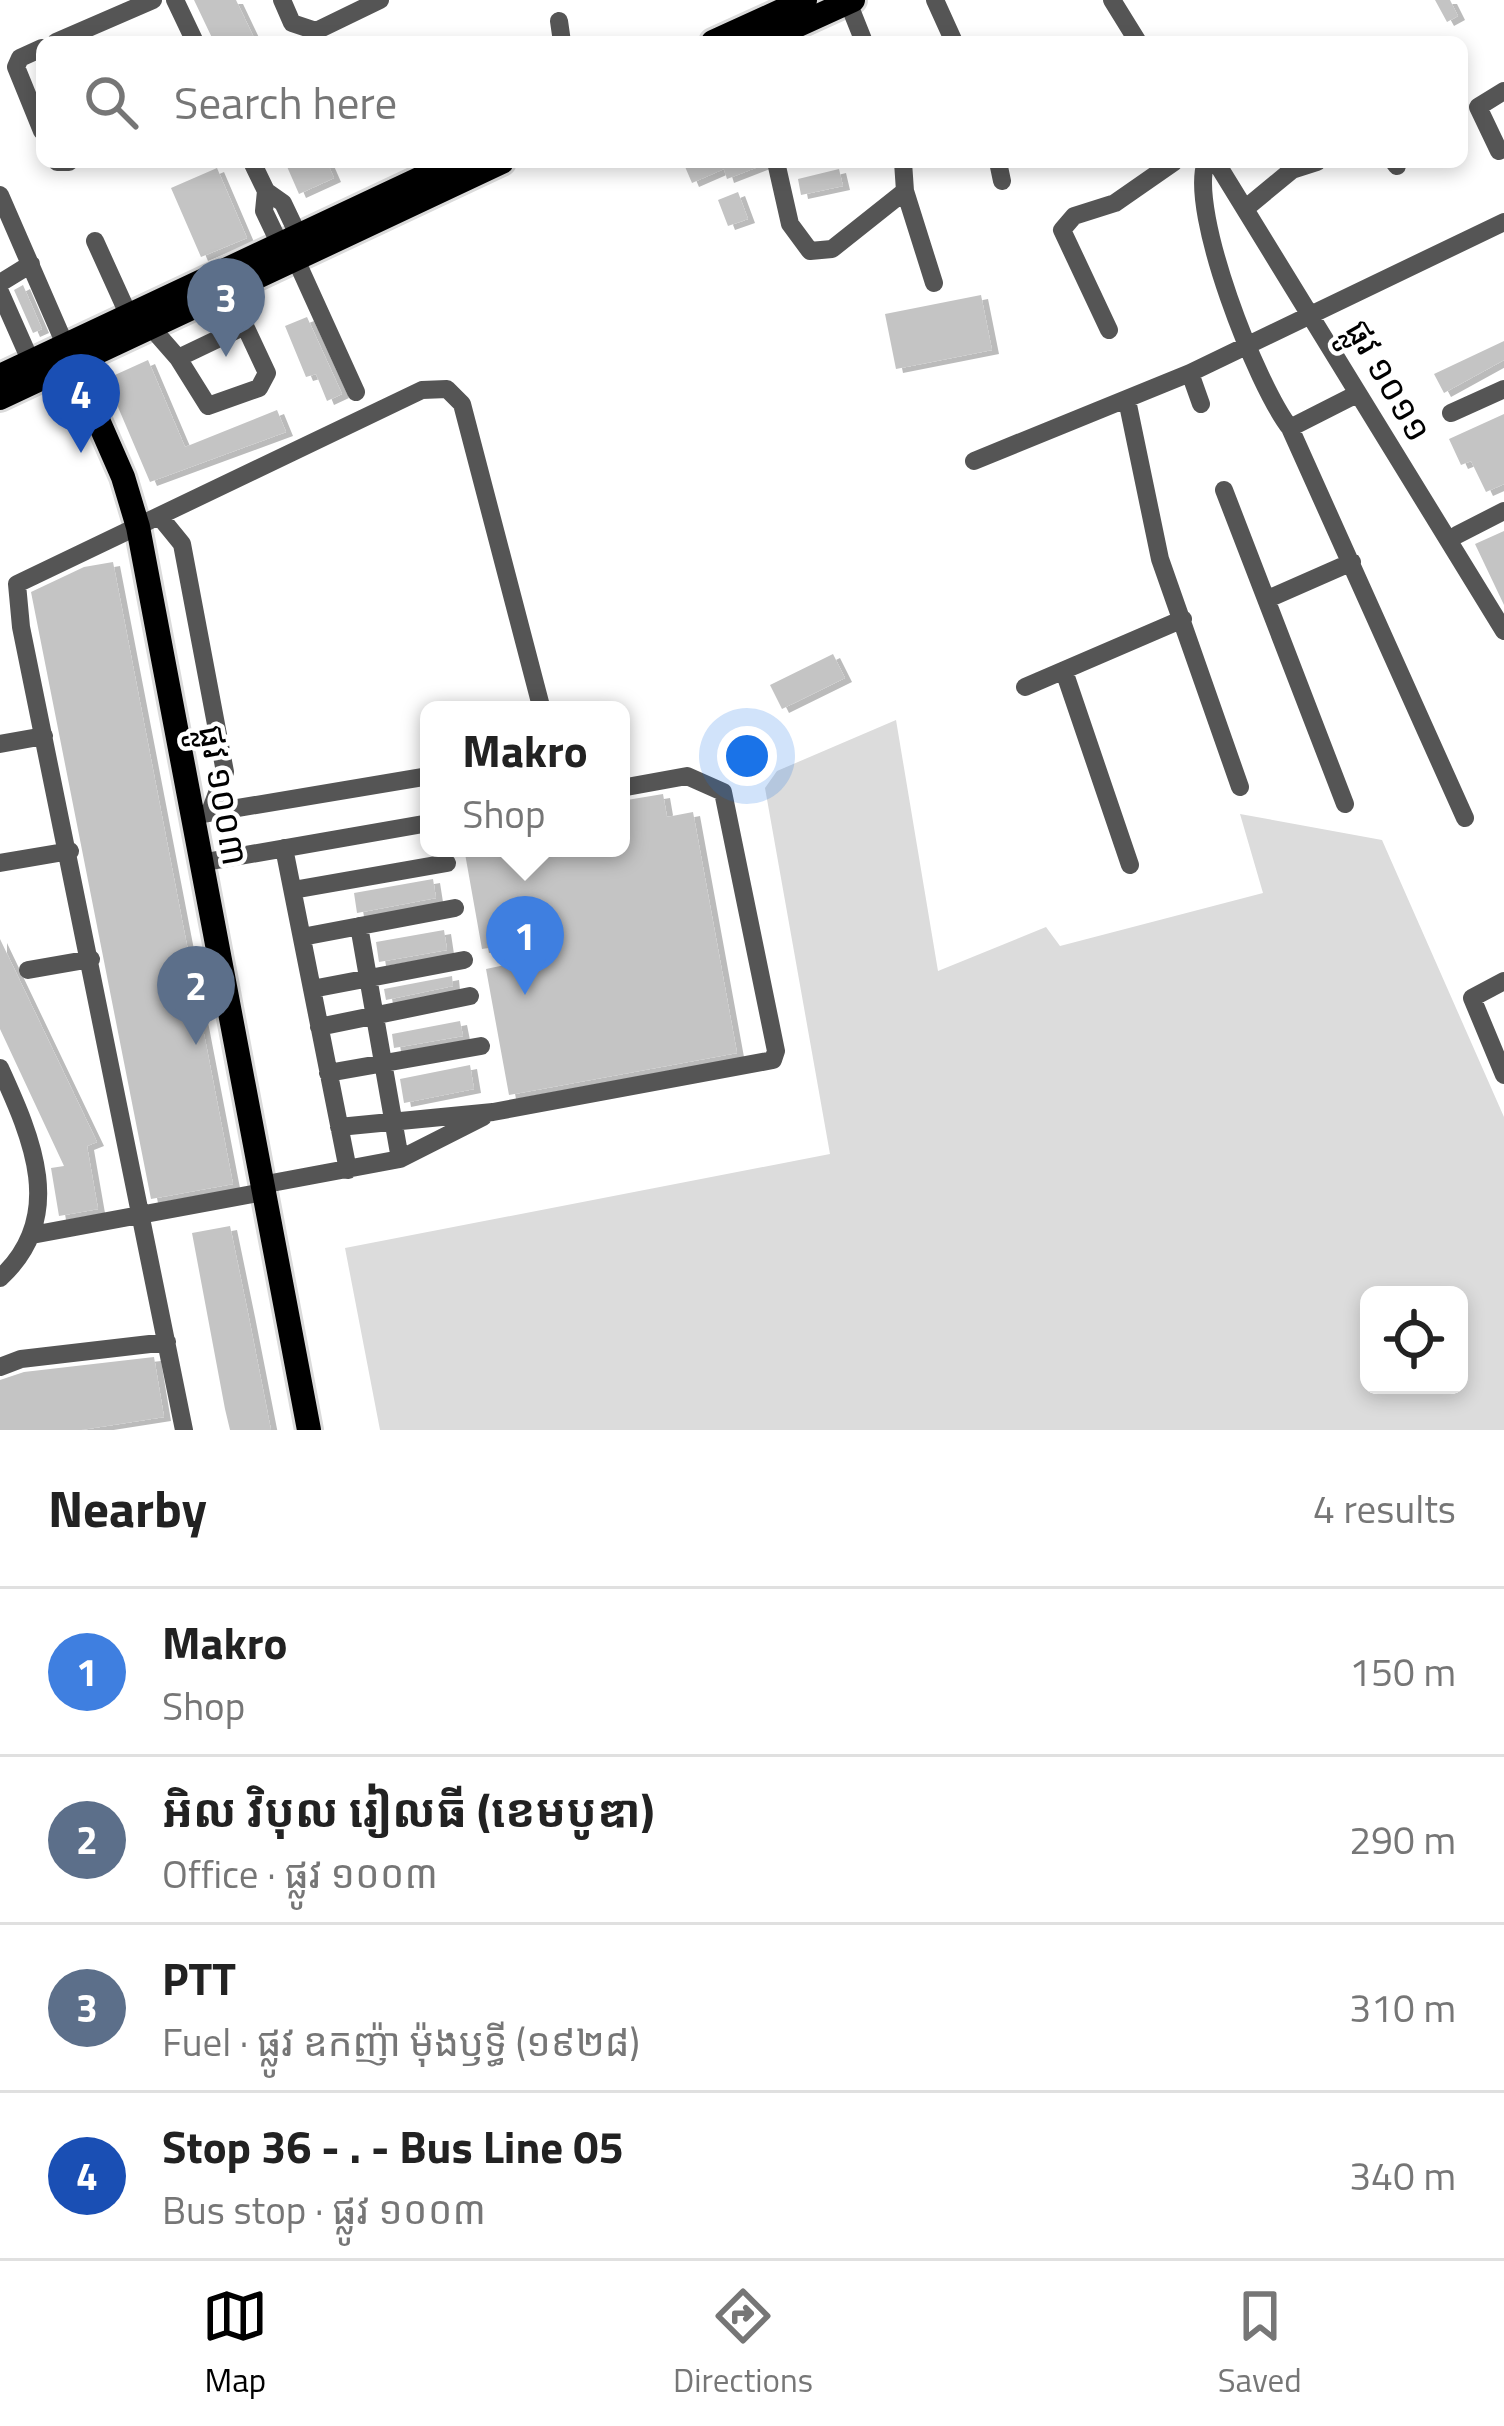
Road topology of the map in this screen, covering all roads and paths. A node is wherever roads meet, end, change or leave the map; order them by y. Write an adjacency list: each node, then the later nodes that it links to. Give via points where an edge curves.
1 (153, 0): 10 (street)
2 (176, 0): 11 (street)
3 (282, 0): 4 (street, via 292,22 316,31)
4 (380, 0)
5 (935, 0): 16 (street)
6 (1112, 0): 17 (street)
7 (850, 1): 8 (main road); 15 (street)
8 (803, 6): 13 (main road); 14 (main road)
9 (559, 21): 12 (street)
10 (70, 36)
11 (192, 36)
12 (561, 36)
13 (728, 36)
14 (767, 36)
15 (862, 36)
16 (951, 36)
17 (1134, 36)
18 (36, 51): 20 (street, via 16,67)
19 (1504, 91): 21 (street, via 1478,107)
20 (36, 116)
21 (1499, 151)
22 (255, 168): 36 (street, via 284,202)
23 (444, 168): 36 (main road)
24 (488, 168): 36 (main road)
25 (777, 168): 31 (street, via 790,224 811,251 832,249)
26 (903, 168): 31 (street)
27 (1165, 168): 46 (street, via 1062,230)
28 (1205, 168): 47 (street, via 1199,194 1208,236)
29 (1220, 168): 33 (street, ផ្លូវ ១០១១)
30 (1298, 168): 33 (street)
31 (905, 191): 39 (street)
32 (0, 195): 37 (street, ផ្លូវ ១០០៣)
33 (1246, 208): 42 (street, ផ្លូវ ១០១១)
34 (1504, 222): 42 (street)
35 (95, 241): 44 (street)
36 (293, 249): 38 (main road); 54 (street)
37 (31, 264): 40 (street); 41 (street, ផ្លូវ ១០០៣)
38 (240, 274): 44 (main road); 45 (street)
39 (934, 283)
40 (0, 288): 43 (street)
41 (47, 303): 43 (street); 48 (street, ផ្លូវ ១០០៣)
42 (1313, 316): 47 (street); 55 (street, ផ្លូវ ១០១១)
43 (12, 319): 50 (street)
44 (140, 321): 48 (main road); 49 (street)
45 (245, 326): 49 (street); 49 (street, via 267,373 259,388 208,406)
46 (1109, 330)
47 (1251, 345): 51 (street); 60 (street)
48 (70, 354): 50 (main road); 56 (main road); 64 (main road, ផ្លូវ ១០០៣)
49 (178, 358)
50 (31, 362): 52 (main road)
51 (1190, 373): 57 (street); 58 (street)
52 (0, 376)
53 (1504, 389): 59 (street)
54 (356, 392)
55 (1357, 394): 60 (street); 70 (street, ផ្លូវ ១០១១)
56 (0, 398)
57 (1126, 400): 61 (street); 68 (street, via 1152,525)
58 (1201, 404)
59 (1451, 413)
60 (1290, 428): 66 (street)
61 (974, 461)
62 (1224, 490): 67 (street)
63 (1504, 512): 65 (street)
64 (149, 522): 69 (street, via 23,577 15,590); 74 (street, via 422,389 447,389 462,404); 81 (main road, ផ្លូវ ១០០៣); 81 (street, via 182,544 225,772)
65 (1457, 535)
66 (1352, 562): 67 (street); 82 (street)
67 (1270, 598): 80 (street)
68 (1184, 619): 72 (street); 79 (street)
69 (21, 627): 71 (street); 75 (street)
70 (1504, 631)
71 (0, 632)
72 (1064, 671): 73 (street); 89 (street)
73 (1025, 687)
74 (540, 701)
75 (44, 736): 76 (street); 85 (street)
76 (0, 744)
77 (420, 778): 81 (street)
78 (630, 786): 108 (street, via 687,776 723,792 773,1060)
79 (1240, 787)
80 (1345, 804)
81 (201, 814): 87 (main road, ផ្លូវ ១០០៣)
82 (1466, 818)
83 (420, 825): 84 (street)
84 (284, 848): 87 (street); 90 (street)
85 (70, 851): 86 (street); 94 (street)
86 (0, 863)
87 (200, 863): 113 (main road, ផ្លូវ ១០០៣)
88 (447, 863): 90 (street)
89 (1130, 865)
90 (293, 890): 93 (street)
91 (455, 908): 92 (street)
92 (359, 926): 93 (street); 97 (street)
93 (302, 938): 99 (street)
94 (92, 959): 96 (street); 114 (street)
95 (464, 960): 97 (street)
96 (28, 970)
97 (368, 978): 99 (street); 101 (street)
98 (1504, 981): 107 (street, via 1472,998)
99 (312, 989): 102 (street)
100 (470, 996): 101 (street)
101 (375, 1016): 102 (street); 104 (street)
102 (320, 1027): 106 (street)
103 (481, 1046): 104 (street)
104 (384, 1064): 106 (street); 109 (street)
105 (0, 1068): 115 (street, via 38,1164)
106 (328, 1073): 110 (street)
107 (1504, 1075)
108 (493, 1112): 109 (street); 111 (street)
109 (393, 1118): 110 (street); 111 (street)
110 (339, 1127): 112 (street)
111 (400, 1159): 112 (street)
112 (347, 1169): 113 (street)
113 (262, 1188): 114 (street); 120 (main road, ផ្លូវ ១០០៣)
114 (142, 1216): 115 (street); 117 (street)
115 (32, 1235): 116 (street)
116 (0, 1278)
117 (167, 1342): 118 (street); 119 (street)
118 (0, 1367)
119 (184, 1430)
120 (310, 1430)

